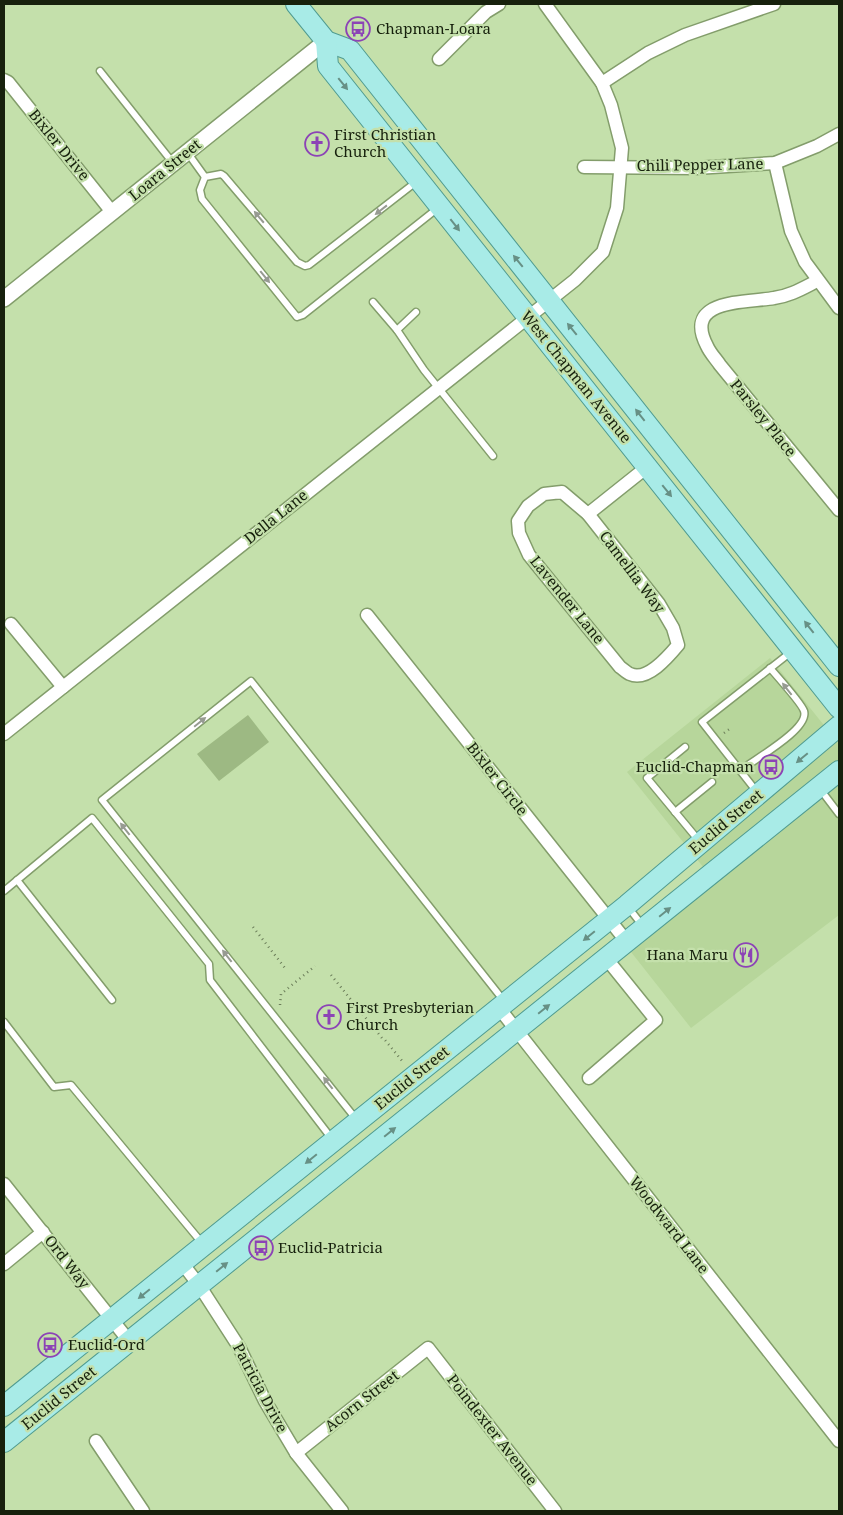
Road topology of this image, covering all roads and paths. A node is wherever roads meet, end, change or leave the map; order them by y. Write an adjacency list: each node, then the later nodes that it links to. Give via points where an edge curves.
1 (296, 4): 5 (main road)
2 (499, 4): 6 (street, via 486,12)
3 (546, 4): 9 (street, Della Lane)
4 (774, 4): 9 (street, via 685,35 648,53)
5 (326, 41): 11 (street, Loara Street); 17 (main road, West Chapman Avenue, one-way to 17, via 328,66); 22 (main road, West Chapman Avenue, one-way to 5, via 350,50)
6 (439, 59)
7 (100, 71): 12 (lane)
8 (4, 80): 19 (street, Bixler Drive)
9 (602, 82): 15 (street, Della Lane, via 617,125 622,148)
10 (839, 134): 13 (street, Chili Pepper Lane)
11 (187, 152): 12 (street, Loara Street); 16 (lane)
12 (173, 163): 19 (street, Loara Street)
13 (775, 163): 15 (street, Chili Pepper Lane, via 696,168); 20 (street, via 791,231)
14 (584, 167): 15 (street, Chili Pepper Lane)
15 (621, 167): 22 (street, Della Lane, via 617,208 603,252 575,280)
16 (205, 177): 17 (lane, one-way to 16, via 305,266 297,262 226,178 221,174); 18 (lane, one-way to 18, via 200,190 202,199 297,316 304,315)
17 (419, 180): 18 (main road, West Chapman Avenue)
18 (440, 206): 26 (main road, West Chapman Avenue, one-way to 26)
19 (112, 212): 21 (street, Loara Street)
20 (817, 281): 24 (street); 33 (street, Parsley Place, via 775,298 715,307 703,319 701,329 706,345 720,366)
21 (4, 299)
22 (548, 300): 26 (street, Della Lane); 29 (main road, West Chapman Avenue, one-way to 22)
23 (373, 302): 27 (lane)
24 (839, 308)
25 (416, 312): 27 (lane)
26 (527, 317): 28 (street, Della Lane); 31 (main road, West Chapman Avenue)
27 (397, 330): 28 (lane)
28 (438, 388): 30 (lane); 41 (street, Della Lane)
29 (668, 450): 31 (main road); 38 (main road, West Chapman Avenue, one-way to 29)
30 (492, 456)
31 (647, 467): 34 (street); 37 (main road, West Chapman Avenue, one-way to 37)
32 (528, 506): 34 (street, Camellia Way, via 544,494 562,492); 40 (street, Lavender Lane, via 518,521 519,533 529,555 620,667 631,675)
33 (839, 510)
34 (588, 514): 40 (street, Camellia Way, via 659,604 673,628 678,645 666,660)
35 (367, 615): 59 (street, Bixler Circle)
36 (11, 624): 41 (street)
37 (794, 650): 39 (lane); 42 (main road, West Chapman Avenue)
38 (839, 666)
39 (770, 668): 48 (lane, one-way to 39, via 799,728 804,718 803,709); 48 (lane, via 702,722)
40 (644, 675)
41 (62, 687): 45 (street, Della Lane)
42 (839, 708)
43 (839, 726): 52 (main road, Euclid Street, one-way to 52)
44 (731, 728): 46 (path)
45 (4, 734)
46 (722, 735)
47 (685, 747): 53 (lane, via 647,778)
48 (741, 770): 52 (lane)
49 (839, 771): 51 (main road, Euclid Street)
50 (712, 782): 53 (lane)
51 (819, 788): 54 (lane); 61 (main road, Euclid Street, one-way to 51)
52 (759, 794): 55 (main road, Euclid Street)
53 (675, 812): 55 (lane)
54 (839, 814)
55 (701, 843): 58 (main road, Euclid Street)
56 (17, 880): 57 (lane); 67 (lane); 75 (lane, via 92,818 209,964 210,980)
57 (4, 891)
58 (627, 906): 59 (main road, Euclid Street); 61 (lane)
59 (609, 920): 62 (street, Bixler Circle); 68 (main road, Euclid Street, one-way to 68)
60 (253, 927): 65 (path)
61 (645, 928): 62 (main road, Euclid Street)
62 (627, 942): 63 (main road, Euclid Street)
63 (606, 958): 71 (main road, Euclid Street, one-way to 63); 73 (street, via 656,1020)
64 (316, 966): 69 (path, via 280,994)
65 (285, 968)
66 (332, 975): 72 (path)
67 (112, 1000)
68 (502, 1006): 71 (street, Woodward Lane); 74 (main road, Euclid Street); 74 (lane, one-way to 68, via 102,800 251,682)
69 (279, 1011)
70 (4, 1022): 79 (lane, via 54,1087 71,1085)
71 (517, 1030): 76 (main road, Euclid Street, one-way to 71); 88 (street, Woodward Lane)
72 (403, 1062)
73 (588, 1078)
74 (358, 1122): 75 (main road, Euclid Street)
75 (334, 1141): 76 (main road); 79 (main road, Euclid Street, one-way to 79)
76 (352, 1163): 82 (main road, Euclid Street, one-way to 76)
77 (4, 1184): 78 (street, Ord Way)
78 (43, 1232): 81 (street); 83 (street, Ord Way)
79 (204, 1245): 80 (main road, Euclid Street)
80 (182, 1263): 82 (street, Patricia Drive); 83 (main road, Euclid Street, one-way to 83)
81 (4, 1264)
82 (199, 1286): 84 (main road, Euclid Street); 90 (street, Patricia Drive, via 239,1347 265,1401)
83 (111, 1320): 84 (street, Ord Way); 86 (main road, Euclid Street)
84 (129, 1341): 89 (main road, Euclid Street)
85 (428, 1348): 90 (street, Acorn Street); 93 (street, Poindexter Avenue)
86 (4, 1406)
87 (96, 1441): 91 (street)
88 (839, 1441)
89 (4, 1442)
90 (296, 1453): 92 (street, Patricia Drive)
91 (143, 1511)
92 (342, 1511)
93 (555, 1511)

